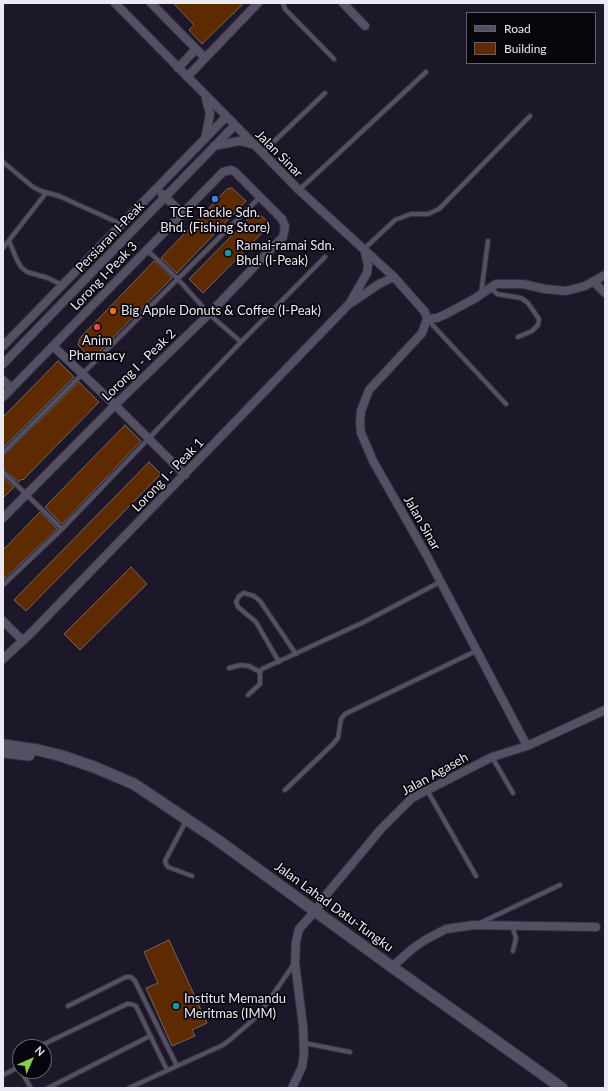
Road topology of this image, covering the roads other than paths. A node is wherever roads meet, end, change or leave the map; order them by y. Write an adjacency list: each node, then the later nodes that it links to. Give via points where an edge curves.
1 (115, 3): 10 (street, Jalan Sinar)
2 (151, 3): 7 (street)
3 (258, 3): 8 (street)
4 (283, 3): 9 (lane, via 285,9)
5 (343, 3): 6 (street)
6 (364, 26)
7 (196, 49): 8 (street); 10 (street)
8 (205, 58): 12 (street)
9 (334, 59)
10 (178, 68): 12 (street, Jalan Sinar)
11 (426, 72): 24 (lane)
12 (187, 77): 14 (street, Jalan Sinar)
13 (325, 93): 21 (lane)
14 (206, 97): 16 (street, Jalan Sinar); 18 (street, via 210,114)
15 (530, 116): 34 (lane, via 439,209 428,214 411,214 395,220)
16 (226, 118): 17 (street, Jalan Sinar); 18 (street)
17 (234, 126): 19 (street, Persiaran I-Peak); 20 (street, Jalan Sinar)
18 (205, 139): 23 (street)
19 (214, 146): 20 (street, via 239,141); 26 (street, Persiaran I-Peak)
20 (255, 146): 21 (street, Jalan Sinar)
21 (262, 153): 24 (street, Jalan Sinar)
22 (3, 162): 25 (lane, via 33,187)
23 (157, 189): 26 (street); 29 (street)
24 (298, 190): 34 (street, Jalan Sinar)
25 (46, 193): 29 (lane); 30 (lane)
26 (165, 197): 28 (street); 51 (street, Persiaran I-Peak)
27 (260, 197): 28 (street, Lorong I-Peak 3, via 231,170 222,172); 37 (lane); 45 (street, Lorong I - Peak 2, via 282,219 285,226 283,237)
28 (182, 213): 33 (street, Lorong I-Peak 3)
29 (122, 224): 40 (street)
30 (9, 241): 32 (lane); 40 (lane, via 14,255 27,272)
31 (488, 241): 43 (lane)
32 (3, 248)
33 (146, 249): 37 (lane); 50 (street, Lorong I-Peak 3)
34 (364, 249): 38 (street, Jalan Sinar); 44 (street, Lorong I - Peak 1, via 368,259 368,273)
35 (325, 257): 48 (lane)
36 (605, 275): 39 (street)
37 (177, 278): 45 (lane); 52 (lane)
38 (394, 278): 44 (street, Lorong I - Peak 1, via 379,284); 46 (street, Jalan Sinar, via 419,304)
39 (594, 282): 41 (street, via 566,291 505,283 496,284); 42 (street)
40 (62, 285): 49 (street)
41 (491, 288): 43 (street); 47 (lane, via 497,294 521,298 528,303 539,319 538,325 532,331)
42 (605, 293)
43 (481, 294): 46 (street, via 444,315)
44 (348, 305): 61 (street, Lorong I - Peak 1)
45 (209, 314): 48 (lane); 57 (street, Lorong I - Peak 2)
46 (427, 319): 56 (lane); 65 (street, Jalan Sinar, via 422,333 369,390 361,411 360,422 373,461)
47 (518, 337)
48 (240, 342): 58 (lane)
49 (3, 346)
50 (53, 346): 52 (street); 54 (street, Lorong I-Peak 3)
51 (3, 364)
52 (82, 373): 57 (street); 59 (lane)
53 (3, 380): 54 (street)
54 (12, 388): 55 (street, Lorong I-Peak 3)
55 (3, 397)
56 (506, 404)
57 (115, 405): 58 (street); 62 (street, Lorong I - Peak 2)
58 (149, 439): 61 (street); 64 (lane)
59 (3, 454)
60 (3, 472): 62 (lane)
61 (185, 475): 68 (street, Lorong I - Peak 1)
62 (26, 495): 63 (street, Lorong I - Peak 2); 64 (lane)
63 (3, 518)
64 (62, 529): 66 (lane)
65 (441, 582): 69 (street, Jalan Sinar); 70 (lane)
66 (3, 585)
67 (3, 621): 68 (street)
68 (23, 641): 71 (street, Lorong I - Peak 1)
69 (476, 651): 78 (street, Jalan Sinar); 82 (lane, via 345,714 341,719 338,738)
70 (296, 654): 72 (lane); 72 (lane, via 260,601 244,593 236,602 238,607 256,622)
71 (3, 659)
72 (279, 662): 74 (lane)
73 (229, 668): 74 (lane, via 250,666)
74 (260, 672): 75 (lane, via 260,684)
75 (248, 695)
76 (605, 710): 78 (street, Jalan Agaseh)
77 (3, 744): 81 (main road, Jalan Lahad Datu-Tungku, via 38,750)
78 (527, 746): 80 (street, Jalan Agaseh)
79 (3, 752): 81 (main road, Jalan Lahad Datu-Tungku)
80 (492, 757): 83 (street, Jalan Agaseh); 84 (lane)
81 (81, 763): 85 (main road, Jalan Lahad Datu-Tungku, via 134,784)
82 (285, 790)
83 (427, 790): 87 (lane); 89 (street, Jalan Agaseh, via 412,798 389,820)
84 (513, 793)
85 (187, 819): 86 (lane, via 165,861 168,867); 89 (main road, Jalan Lahad Datu-Tungku)
86 (192, 876)
87 (476, 876)
88 (560, 885): 90 (lane)
89 (316, 910): 94 (street, Jalan Agaseh, via 299,929); 95 (main road, Jalan Lahad Datu-Tungku)
90 (476, 925): 91 (street); 95 (street, via 446,929 412,949)
91 (512, 925): 92 (street); 93 (lane, via 516,938)
92 (596, 927)
93 (513, 951)
94 (295, 963): 99 (street, Jalan Agaseh); 101 (lane, via 254,1019 232,1039 223,1046)
95 (392, 967): 108 (main road, Jalan Lahad Datu-Tungku)
96 (68, 1006): 101 (lane, via 126,977 131,977)
97 (150, 1036): 98 (lane, via 136,1006 127,1004); 102 (lane); 105 (lane)
98 (52, 1040)
99 (303, 1043): 100 (lane); 107 (street, Jalan Agaseh, via 302,1067)
100 (350, 1052)
101 (177, 1066): 102 (lane)
102 (167, 1070): 106 (lane)
103 (26, 1079): 104 (lane)
104 (31, 1088)
105 (48, 1088)
106 (129, 1088)
107 (292, 1088)
108 (562, 1088)

